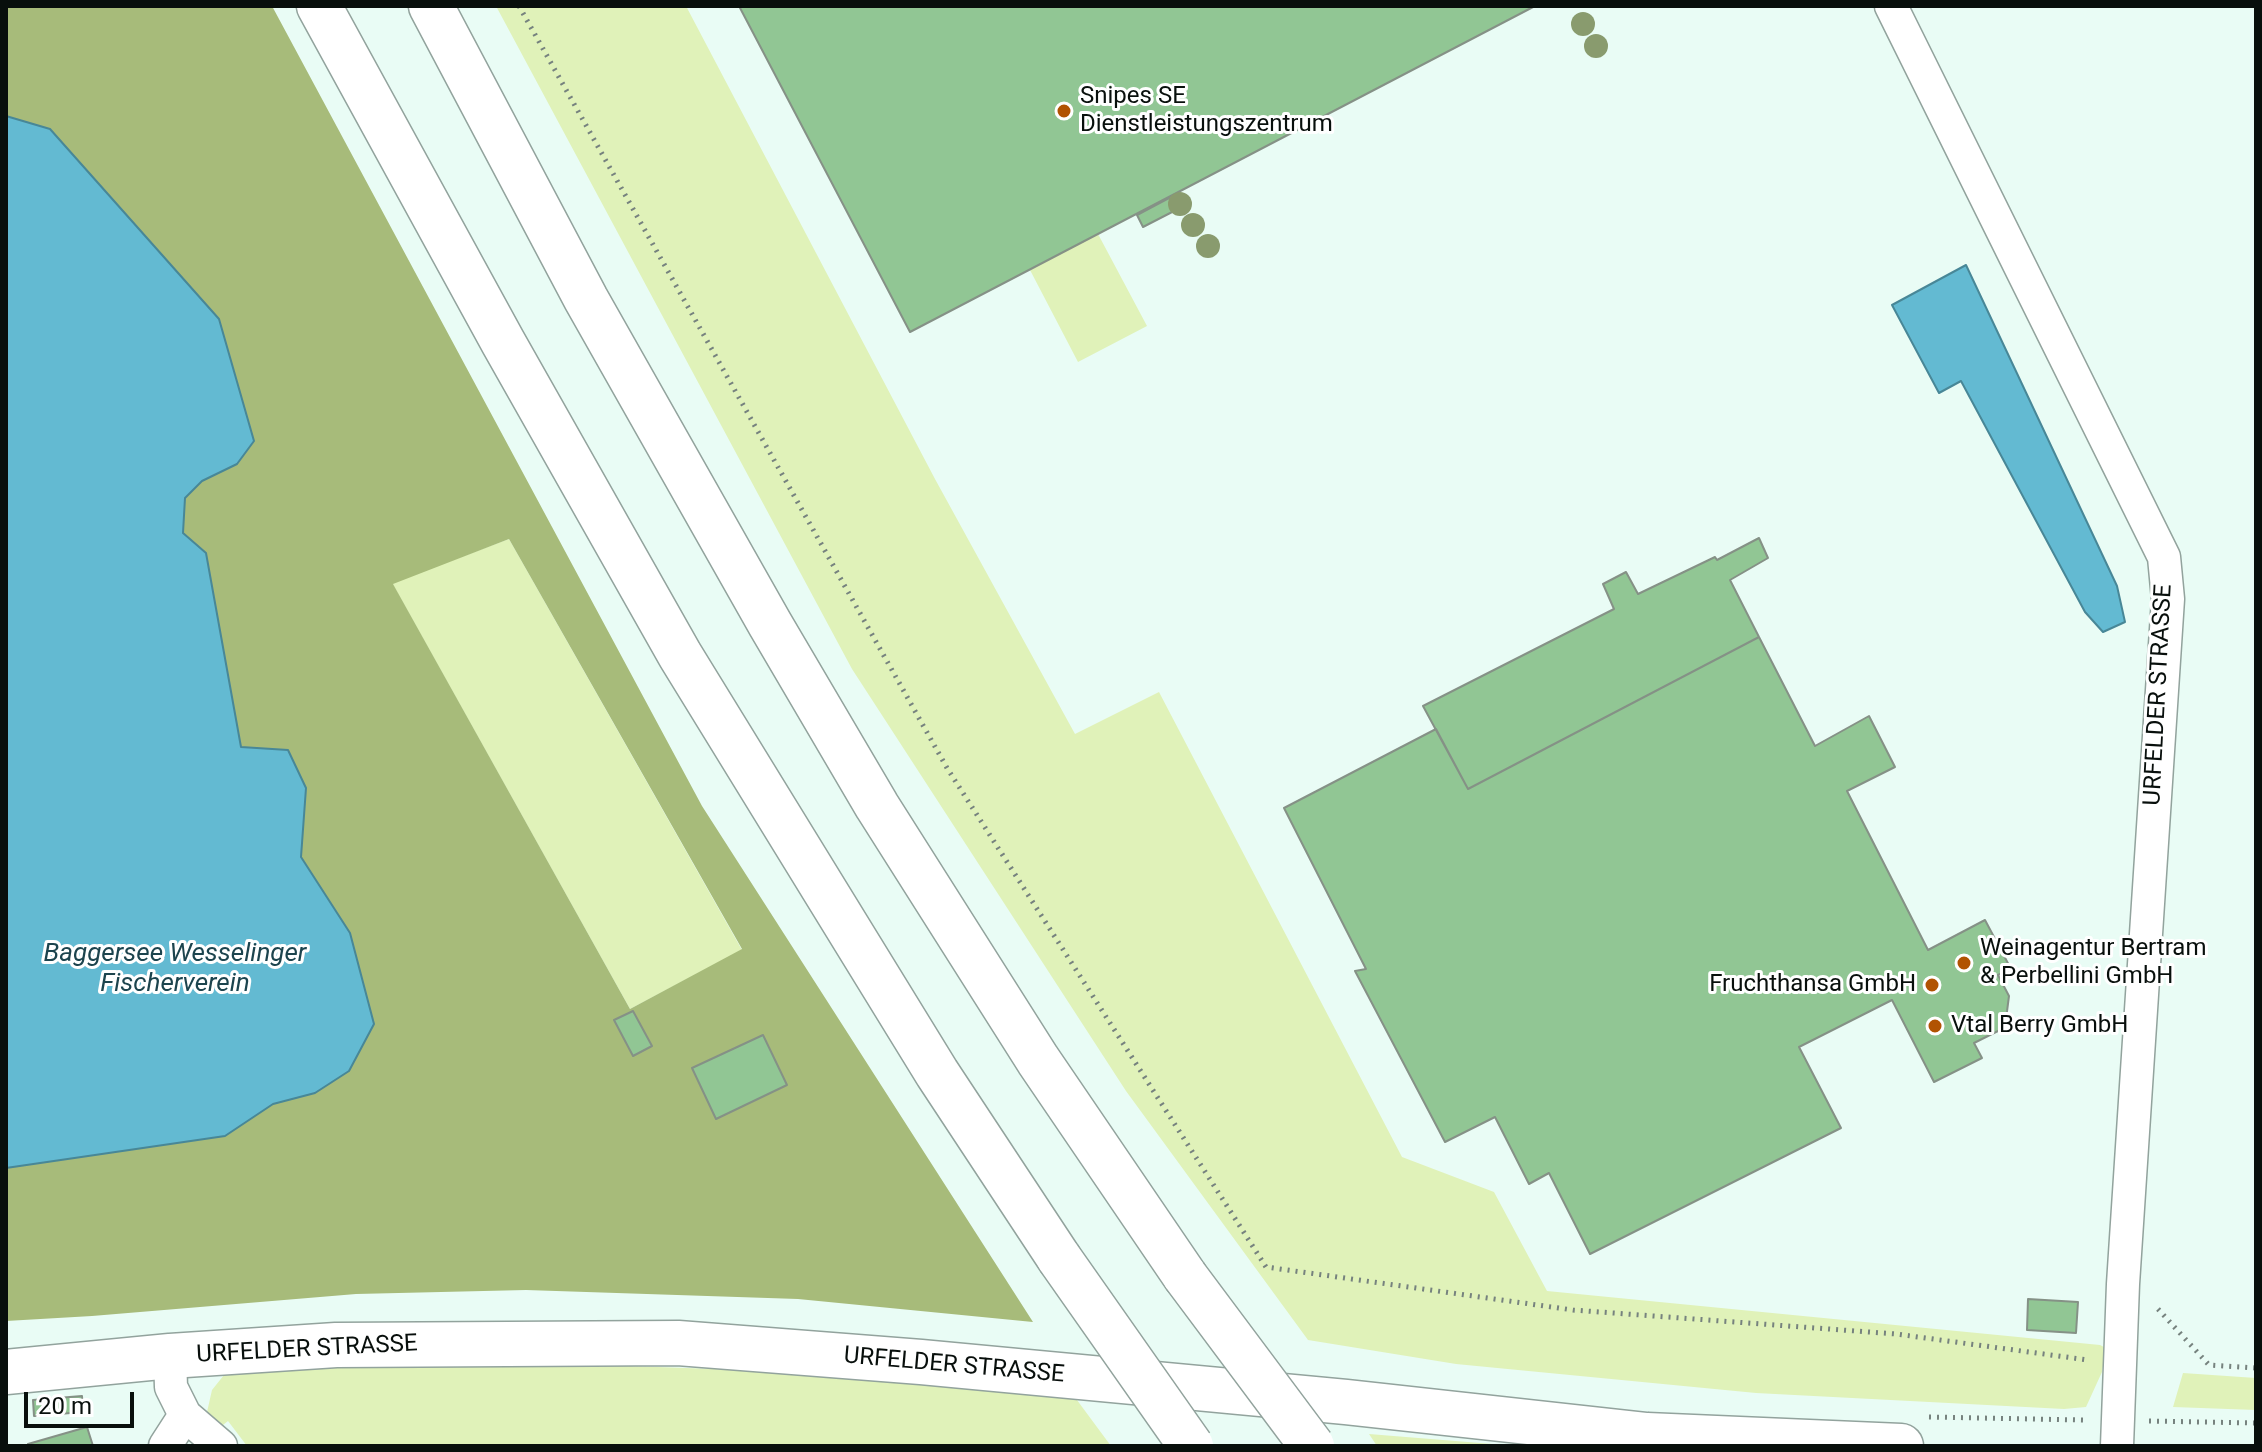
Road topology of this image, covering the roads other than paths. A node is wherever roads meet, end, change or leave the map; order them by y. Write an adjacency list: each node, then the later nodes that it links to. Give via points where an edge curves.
1 (319, 6): 10 (main road, bridge, via 680,655 937,1073)
2 (431, 6): 11 (main road, bridge, via 586,299 877,806 1038,1060 1185,1276)
3 (1891, 6): 7 (street, URFELDER STRASSE, via 2164,557 2168,599)
4 (170, 1356): 5 (main road, URFELDER STRASSE); 6 (street, via 171,1387); 12 (main road, URFELDER STRASSE, via 336,1345 678,1343 1346,1402 1647,1435)
5 (6, 1372)
6 (185, 1415): 8 (street); 9 (street)
7 (2118, 1433)
8 (165, 1446)
9 (221, 1446)
10 (1191, 1446)
11 (1312, 1446)
12 (1901, 1446)

